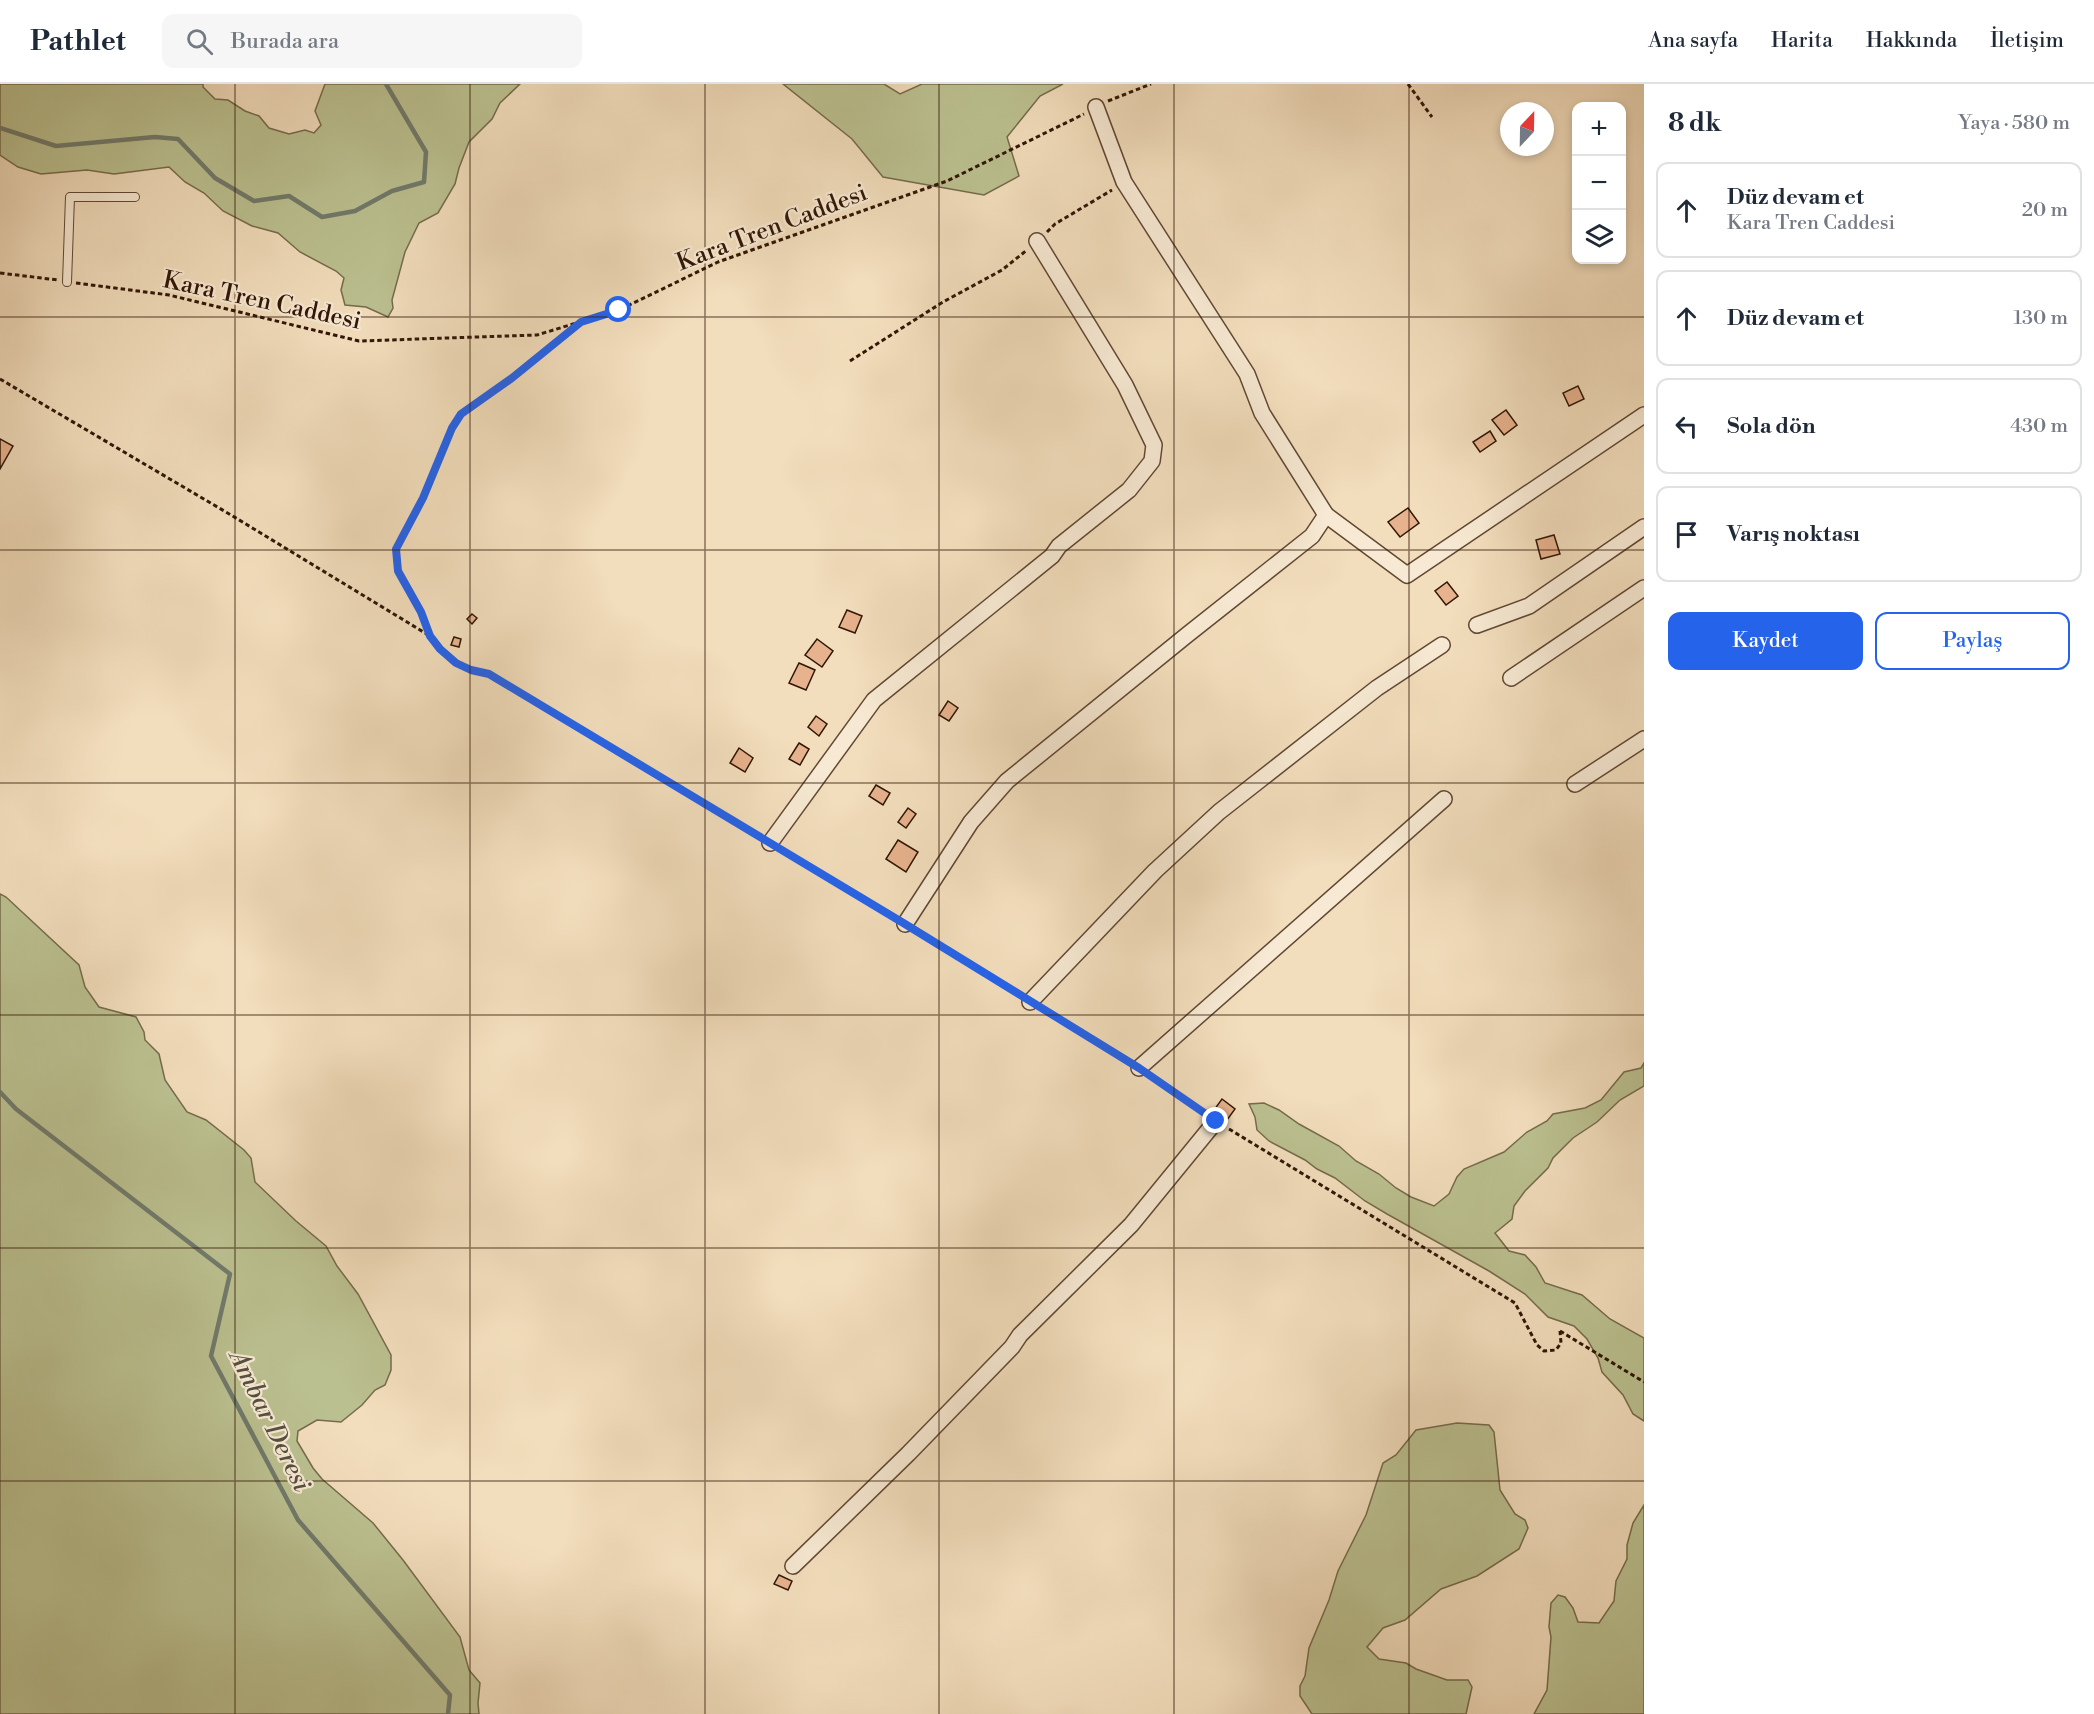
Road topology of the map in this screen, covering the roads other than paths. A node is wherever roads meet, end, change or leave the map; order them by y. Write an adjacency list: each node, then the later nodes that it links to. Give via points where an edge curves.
1 (1096, 107): 6 (street, via 1124,182 1247,374 1262,413)
2 (135, 197): 4 (lane, via 70,197)
3 (1037, 241): 15 (street, via 1125,385 1154,445 1152,460 1129,490 1059,546 1053,556 874,700)
4 (67, 282)
5 (1644, 415): 6 (street, via 1407,575)
6 (1326, 515): 16 (street, via 1312,536 1007,781 971,822)
7 (1644, 527): 9 (street, via 1529,606)
8 (1644, 588): 11 (street)
9 (1477, 624)
10 (1442, 645): 17 (street, via 1377,688 1219,812 1155,871)
11 (1511, 678)
12 (1644, 739): 13 (street)
13 (1575, 784)
14 (1444, 799): 18 (street)
15 (770, 843)
16 (905, 924)
17 (1030, 1002)
18 (1139, 1068)
19 (1216, 1121): 20 (street, via 1131,1225)
20 (793, 1566)

